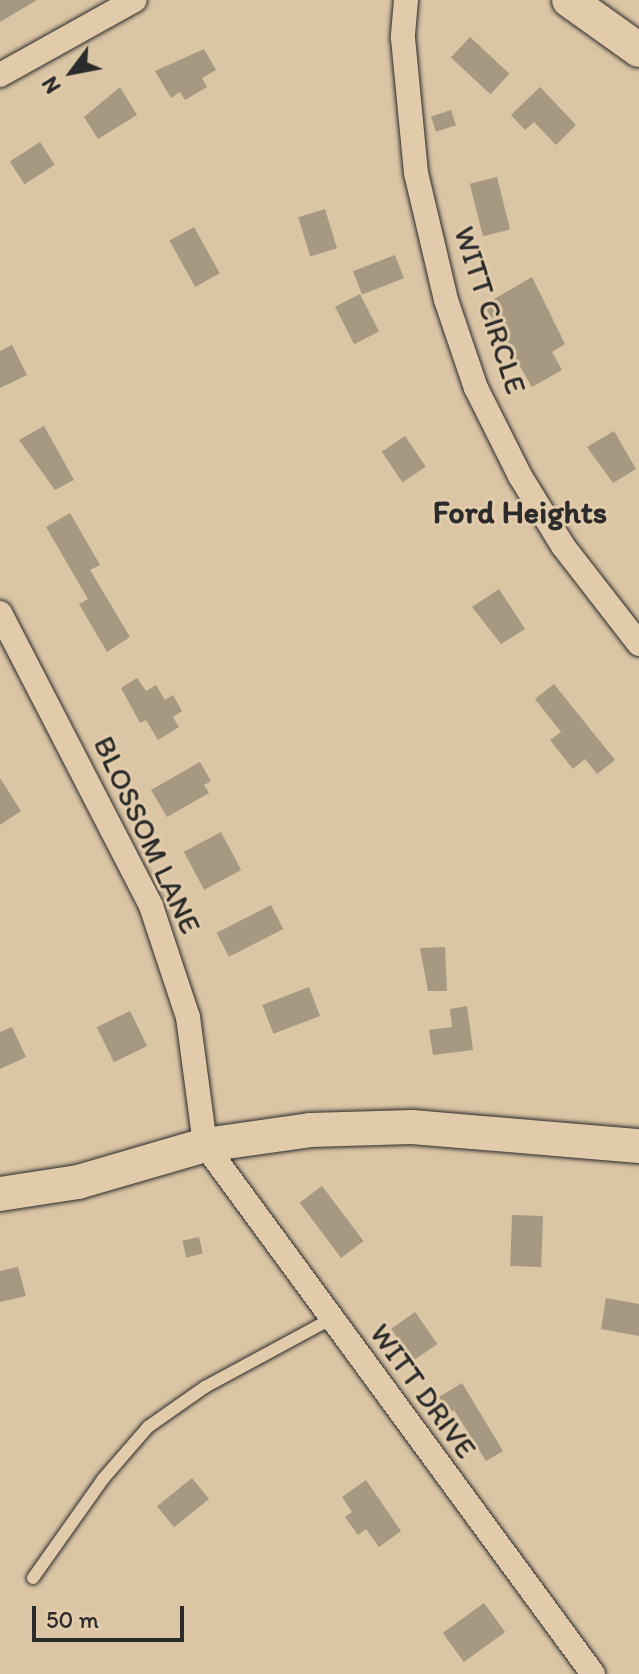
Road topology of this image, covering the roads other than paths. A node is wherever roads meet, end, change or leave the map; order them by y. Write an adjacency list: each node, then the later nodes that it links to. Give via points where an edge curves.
1 (135, 0): 5 (street)
2 (406, 0): 7 (street, WITT CIRCLE, via 403,38 416,173 446,300 476,388 563,546)
3 (569, 0): 4 (street)
4 (639, 50)
5 (0, 75)
6 (0, 614): 8 (street, BLOSSOM LANE, via 151,906 188,1017)
7 (639, 644)
8 (205, 1145): 9 (street, via 310,1130 412,1127); 10 (street, via 78,1182); 11 (street, WITT DRIVE)
9 (639, 1146)
10 (0, 1194)
11 (331, 1319): 12 (lane, via 205,1387 148,1427 103,1479); 13 (street, WITT DRIVE)
12 (33, 1578)
13 (593, 1674)

